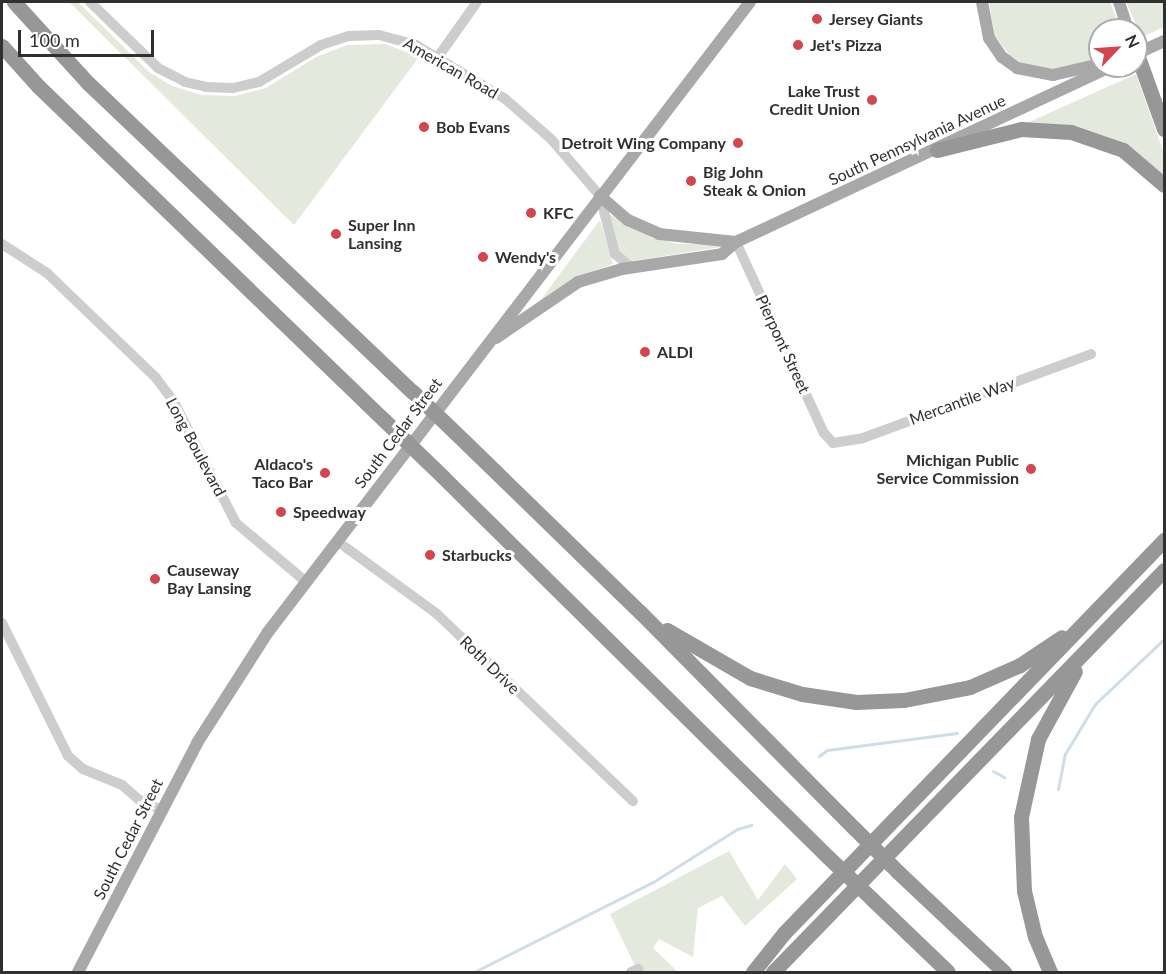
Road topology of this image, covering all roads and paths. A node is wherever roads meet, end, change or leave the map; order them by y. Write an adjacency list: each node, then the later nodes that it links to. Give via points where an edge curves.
1 (14, 2): 30 (highway, bridge, via 88,82)
2 (90, 2): 11 (street, American Road, via 153,64 199,86 233,88 260,82 321,45 348,36 391,36)
3 (477, 2): 11 (street)
4 (750, 2): 18 (main road, South Cedar Street)
5 (982, 2): 12 (main road, via 989,38 1002,57 1017,68 1053,75)
6 (1119, 2): 7 (main road)
7 (1124, 18)
8 (1164, 41): 10 (main road)
9 (2, 46): 35 (highway, bridge, via 38,86)
10 (1148, 48)
11 (438, 57): 18 (street, American Road, via 486,86 533,123)
12 (1088, 67)
13 (1088, 78): 16 (main road, South Pennsylvania Avenue)
14 (1145, 78): 15 (highway)
15 (1164, 129)
16 (937, 150): 17 (highway, via 1021,129 1071,132 1123,150); 19 (main road, South Pennsylvania Avenue)
17 (1164, 185)
18 (600, 196): 19 (main road, via 628,220 659,234); 21 (street, via 615,254); 22 (main road, South Cedar Street)
19 (736, 242): 21 (main road, South Pennsylvania Avenue, via 711,257); 24 (street, Pierpont Street, via 824,433)
20 (2, 244): 28 (street, Long Boulevard, via 48,273 156,378 174,402 236,523)
21 (632, 268): 22 (main road, South Pennsylvania Avenue, via 571,286)
22 (485, 346): 26 (main road, South Cedar Street)
23 (1090, 354): 24 (street, Mercantile Way, via 863,438)
24 (833, 443)
25 (1164, 540): 29 (highway)
26 (337, 541): 28 (main road, South Cedar Street); 33 (street, Roth Drive, via 437,614)
27 (1164, 570): 31 (highway)
28 (306, 580): 34 (main road, South Cedar Street, via 229,690)
29 (1121, 585): 30 (highway, via 1059,639 1020,665 970,687 883,702 820,697 750,678 708,657); 37 (highway, via 784,933)
30 (641, 613): 41 (highway, bridge, via 898,872)
31 (1123, 613): 38 (highway); 42 (highway, via 1054,705 1036,746 1025,789 1020,846 1024,891 1035,937)
32 (2, 623): 34 (street, via 68,756 83,770 122,785 139,800)
33 (633, 801)
34 (161, 810): 36 (main road, South Cedar Street)
35 (897, 924): 39 (highway); 40 (highway)
36 (78, 972)
37 (753, 972)
38 (773, 972)
39 (932, 972)
40 (948, 972)
41 (1004, 972)
42 (1050, 972)

